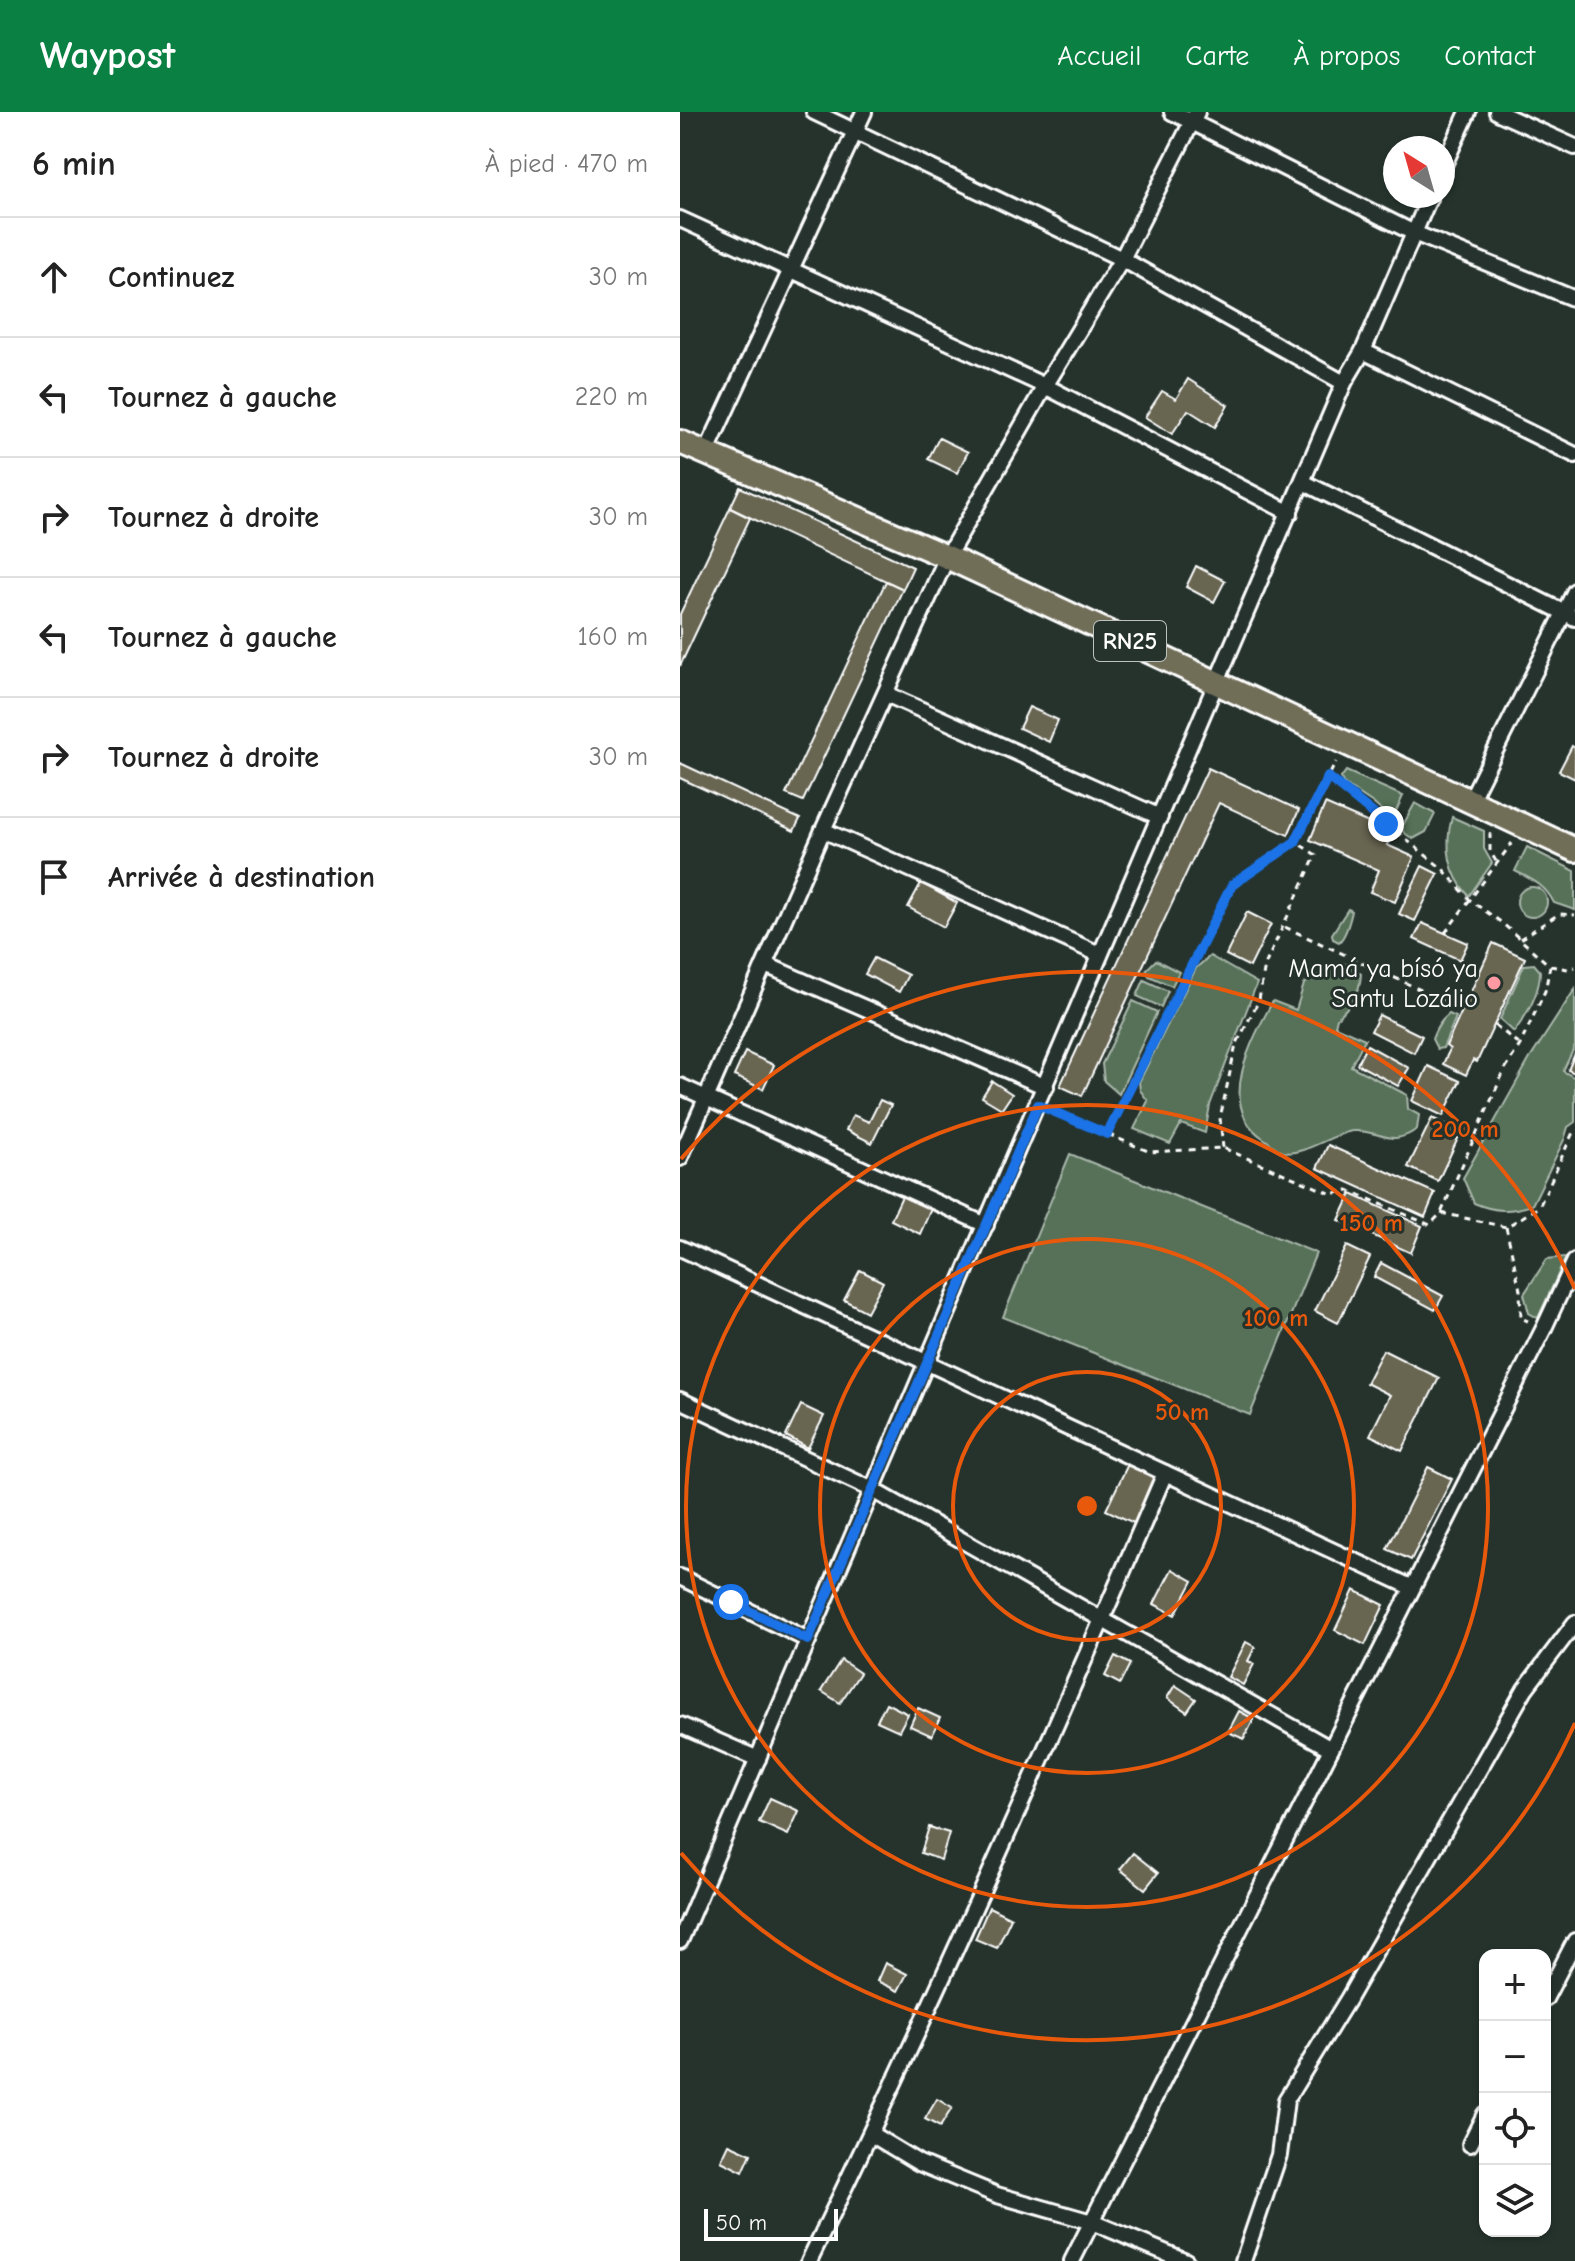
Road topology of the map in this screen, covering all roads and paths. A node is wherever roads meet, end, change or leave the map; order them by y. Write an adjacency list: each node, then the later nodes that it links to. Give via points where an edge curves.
1 (814, 112): 7 (street)
2 (864, 112): 7 (street)
3 (1172, 112): 6 (street)
4 (1468, 112): 8 (street)
5 (1497, 112): 9 (street)
6 (1194, 117): 12 (street); 13 (street)
7 (855, 132): 13 (street); 14 (street)
8 (1455, 141)
9 (1575, 147)
10 (1425, 208): 12 (street)
11 (680, 219): 14 (street)
12 (1414, 233): 15 (street); 16 (street)
13 (1122, 259): 17 (street); 18 (street)
14 (791, 270): 18 (street); 20 (street)
15 (1575, 299)
16 (1363, 351): 17 (street); 21 (street)
17 (1344, 383): 22 (street)
18 (1045, 386): 23 (street); 24 (street)
19 (680, 442): 20 (main road, RN25)
20 (706, 453): 24 (main road, RN25)
21 (1575, 455)
22 (1303, 482): 23 (street); 26 (street)
23 (1290, 513): 27 (street)
24 (947, 557): 27 (main road, RN25); 28 (street)
25 (1575, 591): 26 (street)
26 (1569, 615): 31 (street)
27 (1218, 681): 31 (main road, RN25); 32 (street)
28 (886, 694): 32 (street); 34 (street)
29 (1337, 759): 30 (path)
30 (1328, 777): 36 (path); 39 (path, via 1443,869)
31 (1470, 801): 37 (main road, RN25)
32 (1160, 817): 44 (street)
33 (1490, 825): 38 (path, via 1490,851)
34 (823, 830): 44 (street); 45 (street)
35 (1516, 837): 38 (path)
36 (1295, 842): 41 (path, via 1316,855); 56 (path, via 1232,885)
37 (1575, 850)
38 (1497, 863): 39 (path)
39 (1470, 900): 42 (path); 43 (path)
40 (1575, 915): 43 (path, via 1559,914)
41 (1285, 927): 48 (path); 57 (path, via 1236,1045 1220,1118)
42 (1445, 933)
43 (1520, 939): 46 (path)
44 (1099, 954): 52 (street)
45 (766, 965): 52 (street); 53 (street)
46 (1550, 966): 47 (path); 50 (path, via 1545,991)
47 (1575, 967)
48 (1462, 1009)
49 (1495, 1025): 50 (path)
50 (1520, 1045): 59 (path)
51 (680, 1086): 53 (street)
52 (1046, 1087): 54 (street)
53 (707, 1098): 58 (street); 60 (street)
54 (1038, 1105): 56 (path); 60 (street)
55 (1575, 1128): 61 (path, via 1539,1207)
56 (1107, 1134): 57 (path, via 1150,1152)
57 (1223, 1148): 59 (path, via 1332,1194 1348,1190 1430,1225)
58 (680, 1158)
59 (1441, 1213): 61 (path)
60 (986, 1225): 65 (street)
61 (1506, 1227): 64 (path, via 1521,1318)
62 (680, 1248): 65 (street)
63 (1575, 1261): 64 (street)
64 (1544, 1328): 70 (street)
65 (927, 1363): 67 (street); 68 (street)
66 (680, 1400): 68 (street)
67 (1165, 1473): 70 (street); 71 (street)
68 (873, 1490): 71 (street); 73 (street)
69 (680, 1577): 73 (street)
70 (1411, 1587): 75 (street)
71 (1102, 1619): 75 (street); 83 (street)
72 (1575, 1623): 89 (street, via 1525,1689 1286,2100 1279,2155)
73 (808, 1640): 76 (street)
74 (680, 1725): 76 (street)
75 (1331, 1749): 85 (street)
76 (758, 1759): 78 (street)
77 (680, 1895): 78 (street)
78 (696, 1902): 79 (street)
79 (680, 1941)
80 (1575, 1941): 81 (street)
81 (1551, 1987)
82 (1479, 2126): 84 (street)
83 (871, 2134): 85 (street, via 919,2163 997,2195); 86 (street)
84 (1470, 2144)
85 (1092, 2222): 87 (street); 88 (street)
86 (809, 2261)
87 (1072, 2261)
88 (1186, 2261)
89 (1243, 2261)

